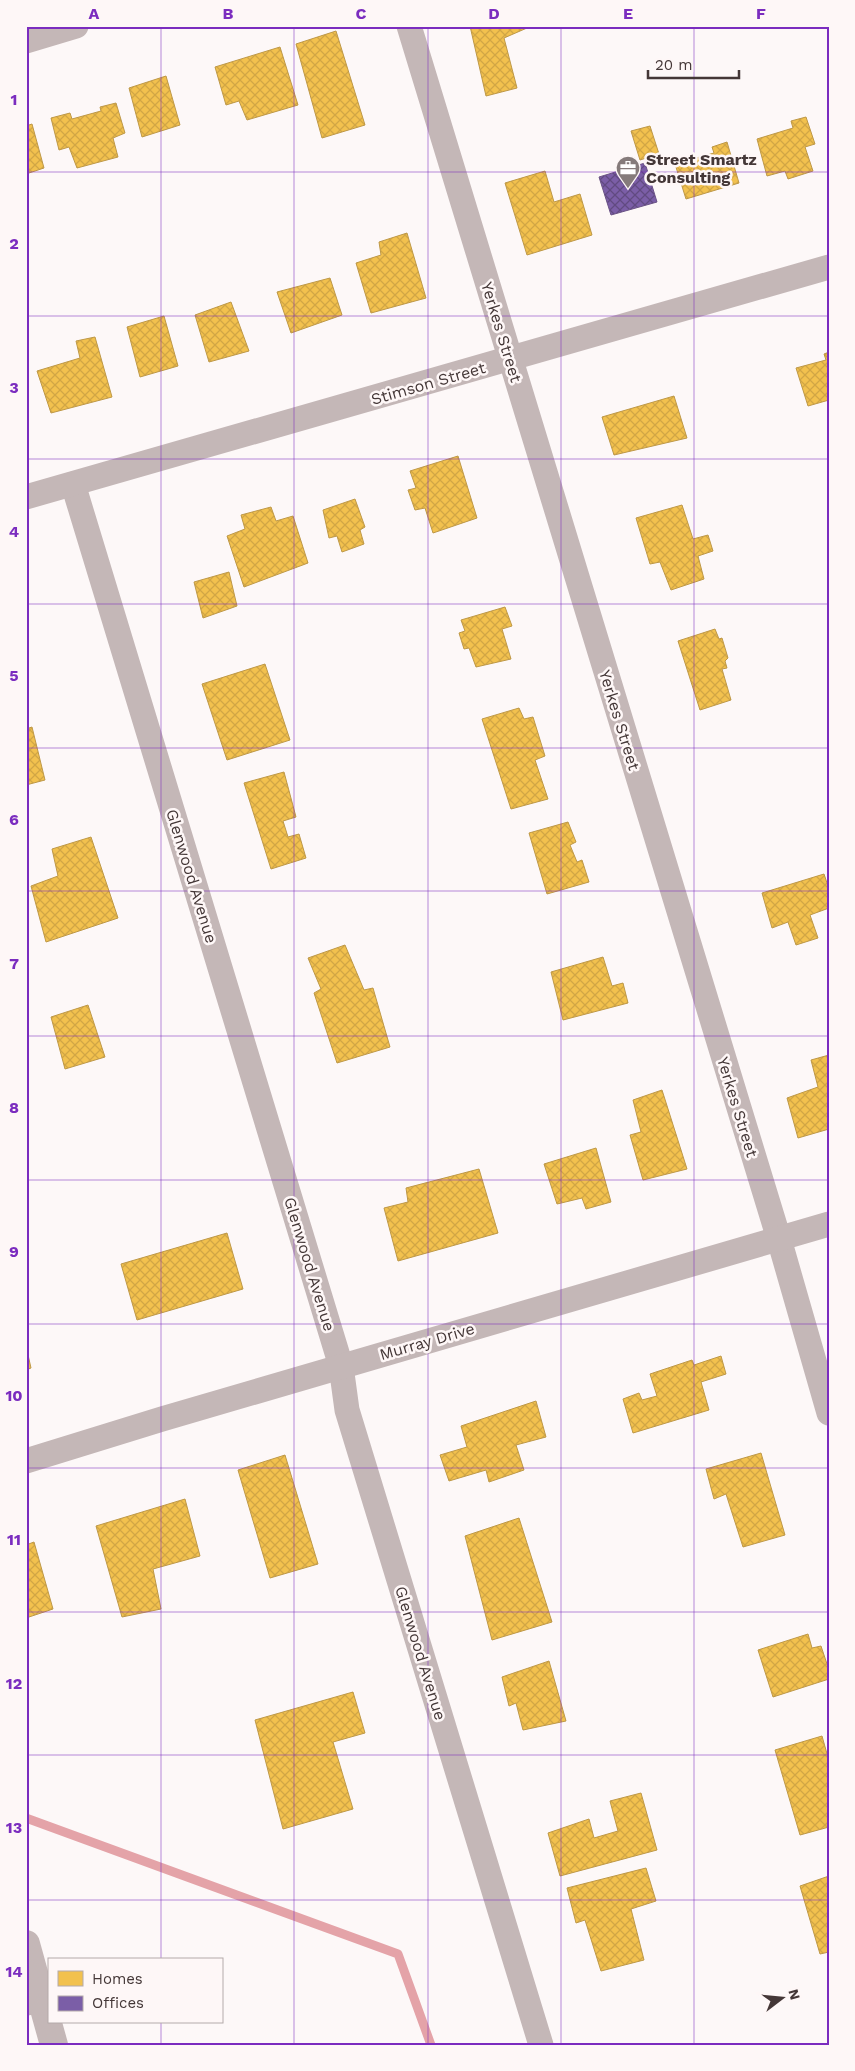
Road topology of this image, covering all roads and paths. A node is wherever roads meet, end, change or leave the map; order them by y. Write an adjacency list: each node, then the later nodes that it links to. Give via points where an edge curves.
1 (76, 26): 3 (street)
2 (409, 26): 5 (street, Yerkes Street)
3 (26, 41)
4 (829, 267): 5 (street, Stimson Street)
5 (510, 360): 6 (street, Stimson Street); 9 (street, Yerkes Street)
6 (73, 484): 7 (street, Stimson Street); 10 (street, Glenwood Avenue)
7 (26, 497)
8 (829, 1224): 9 (street, Murray Drive)
9 (779, 1239): 10 (street, Murray Drive); 11 (street, Yerkes Street)
10 (341, 1366): 12 (street, Murray Drive); 16 (street, Glenwood Avenue, via 347,1410)
11 (829, 1413)
12 (26, 1461)
13 (26, 1944): 14 (street)
14 (35, 2008): 15 (street)
15 (54, 2045)
16 (541, 2045)

